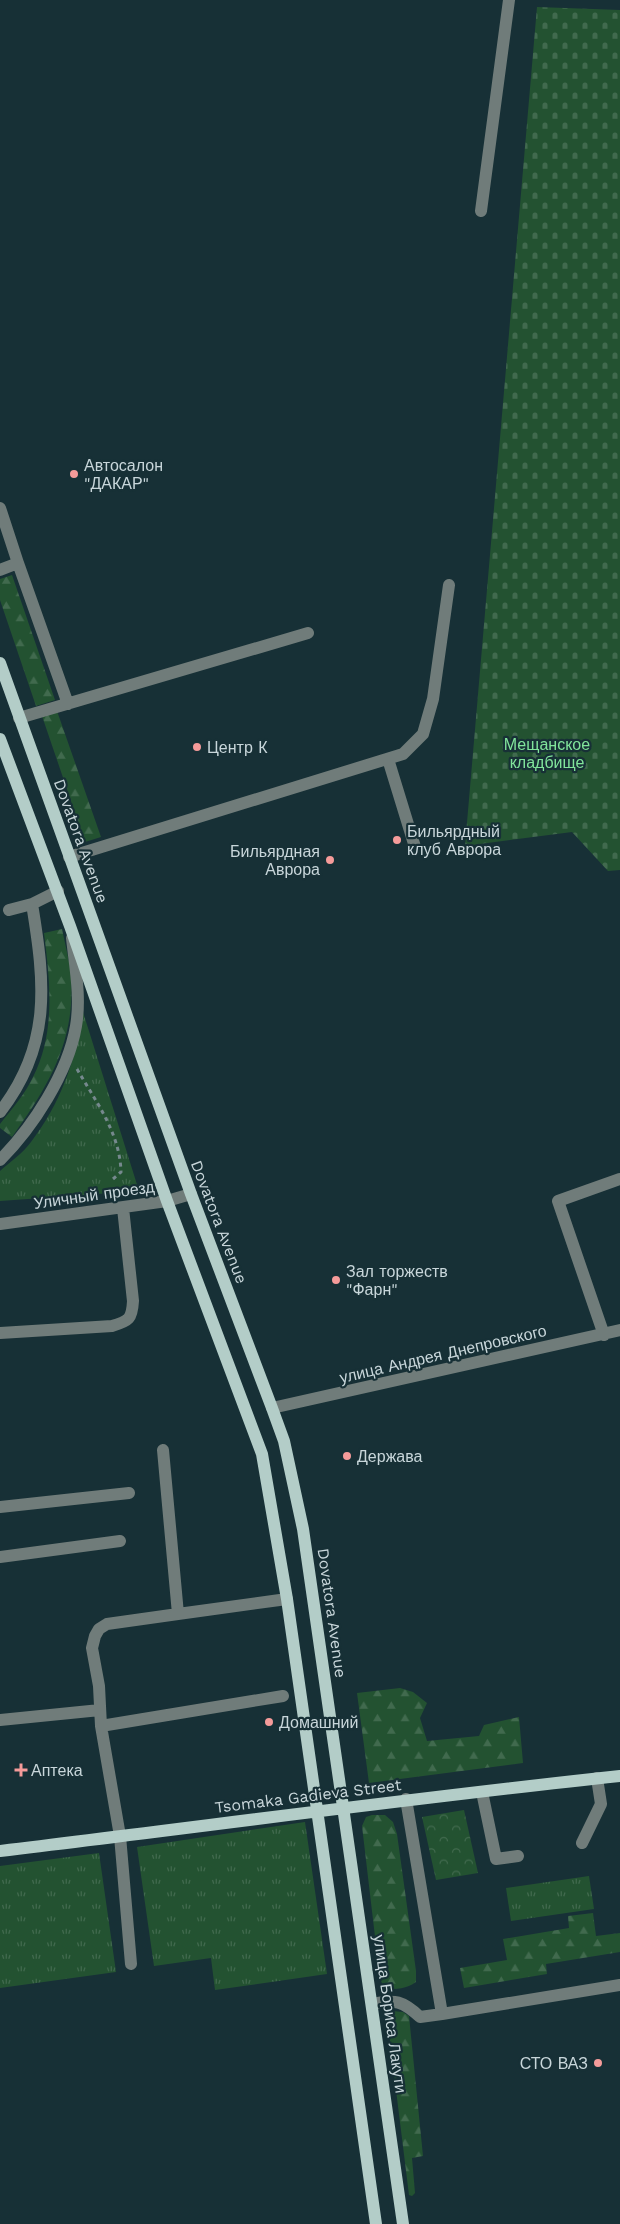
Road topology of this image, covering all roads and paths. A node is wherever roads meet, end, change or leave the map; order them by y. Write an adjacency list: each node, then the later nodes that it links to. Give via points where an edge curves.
1 (509, 0): 2 (street)
2 (481, 212)
3 (0, 508): 4 (street)
4 (18, 563): 5 (street); 9 (street)
5 (0, 570)
6 (450, 585): 12 (street, via 433,699 423,734 403,754)
7 (308, 633): 9 (street)
8 (0, 663): 10 (main road, Dovatora Avenue)
9 (68, 704): 10 (street)
10 (19, 718): 14 (main road, Dovatora Avenue)
11 (0, 739): 15 (main road)
12 (388, 759): 13 (street); 14 (street)
13 (415, 848)
14 (69, 857): 24 (main road, Dovatora Avenue)
15 (58, 891): 16 (street); 18 (main road)
16 (32, 904): 17 (street); 20 (street, via 42,989 38,1038 25,1075)
17 (10, 910)
18 (70, 926): 21 (street, via 78,989 76,1026 60,1071 33,1121); 25 (main road)
19 (76, 1067): 22 (path, via 115,1134 122,1172)
20 (0, 1112)
21 (0, 1160)
22 (113, 1179)
23 (620, 1180): 30 (street, via 558,1201)
24 (191, 1194): 25 (street, Уличный проезд); 31 (main road, Dovatora Avenue)
25 (167, 1201): 26 (street, Уличный проезд); 37 (main road, via 262,1454)
26 (123, 1208): 27 (street, Уличный проезд); 29 (street, via 133,1301 132,1314 126,1322 112,1326)
27 (0, 1224)
28 (620, 1330): 30 (street, улица Андрея Днепровского)
29 (0, 1333)
30 (604, 1335): 31 (street, улица Андрея Днепровского)
31 (272, 1408): 47 (main road, Dovatora Avenue, via 284,1441 303,1529)
32 (163, 1450): 38 (street)
33 (129, 1493): 34 (street)
34 (0, 1507)
35 (120, 1541): 36 (street)
36 (0, 1557)
37 (287, 1599): 38 (street); 48 (main road)
38 (178, 1614): 40 (street, via 108,1624 99,1630 92,1648)
39 (283, 1696): 42 (street)
40 (100, 1710): 41 (street); 42 (street)
41 (0, 1720)
42 (101, 1726): 49 (street)
43 (620, 1776): 44 (main road, Tsomaka Gadieva Street)
44 (597, 1778): 45 (main road, Tsomaka Gadieva Street); 50 (street, via 601,1804)
45 (482, 1792): 46 (main road, Tsomaka Gadieva Street); 52 (street, via 496,1859)
46 (406, 1799): 47 (main road, Tsomaka Gadieva Street); 56 (street)
47 (343, 1808): 48 (main road, Tsomaka Gadieva Street); 55 (main road, улица Бориса Лакути)
48 (318, 1812): 49 (main road, Tsomaka Gadieva Street); 57 (main road)
49 (120, 1836): 51 (main road, Tsomaka Gadieva Street); 53 (street)
50 (582, 1844)
51 (0, 1851)
52 (518, 1856)
53 (131, 1964)
54 (620, 1985): 56 (street)
55 (373, 2004): 56 (street, via 390,2000 407,2005 420,2017); 58 (main road, улица Бориса Лакути)
56 (442, 2014)
57 (376, 2224)
58 (404, 2224)

